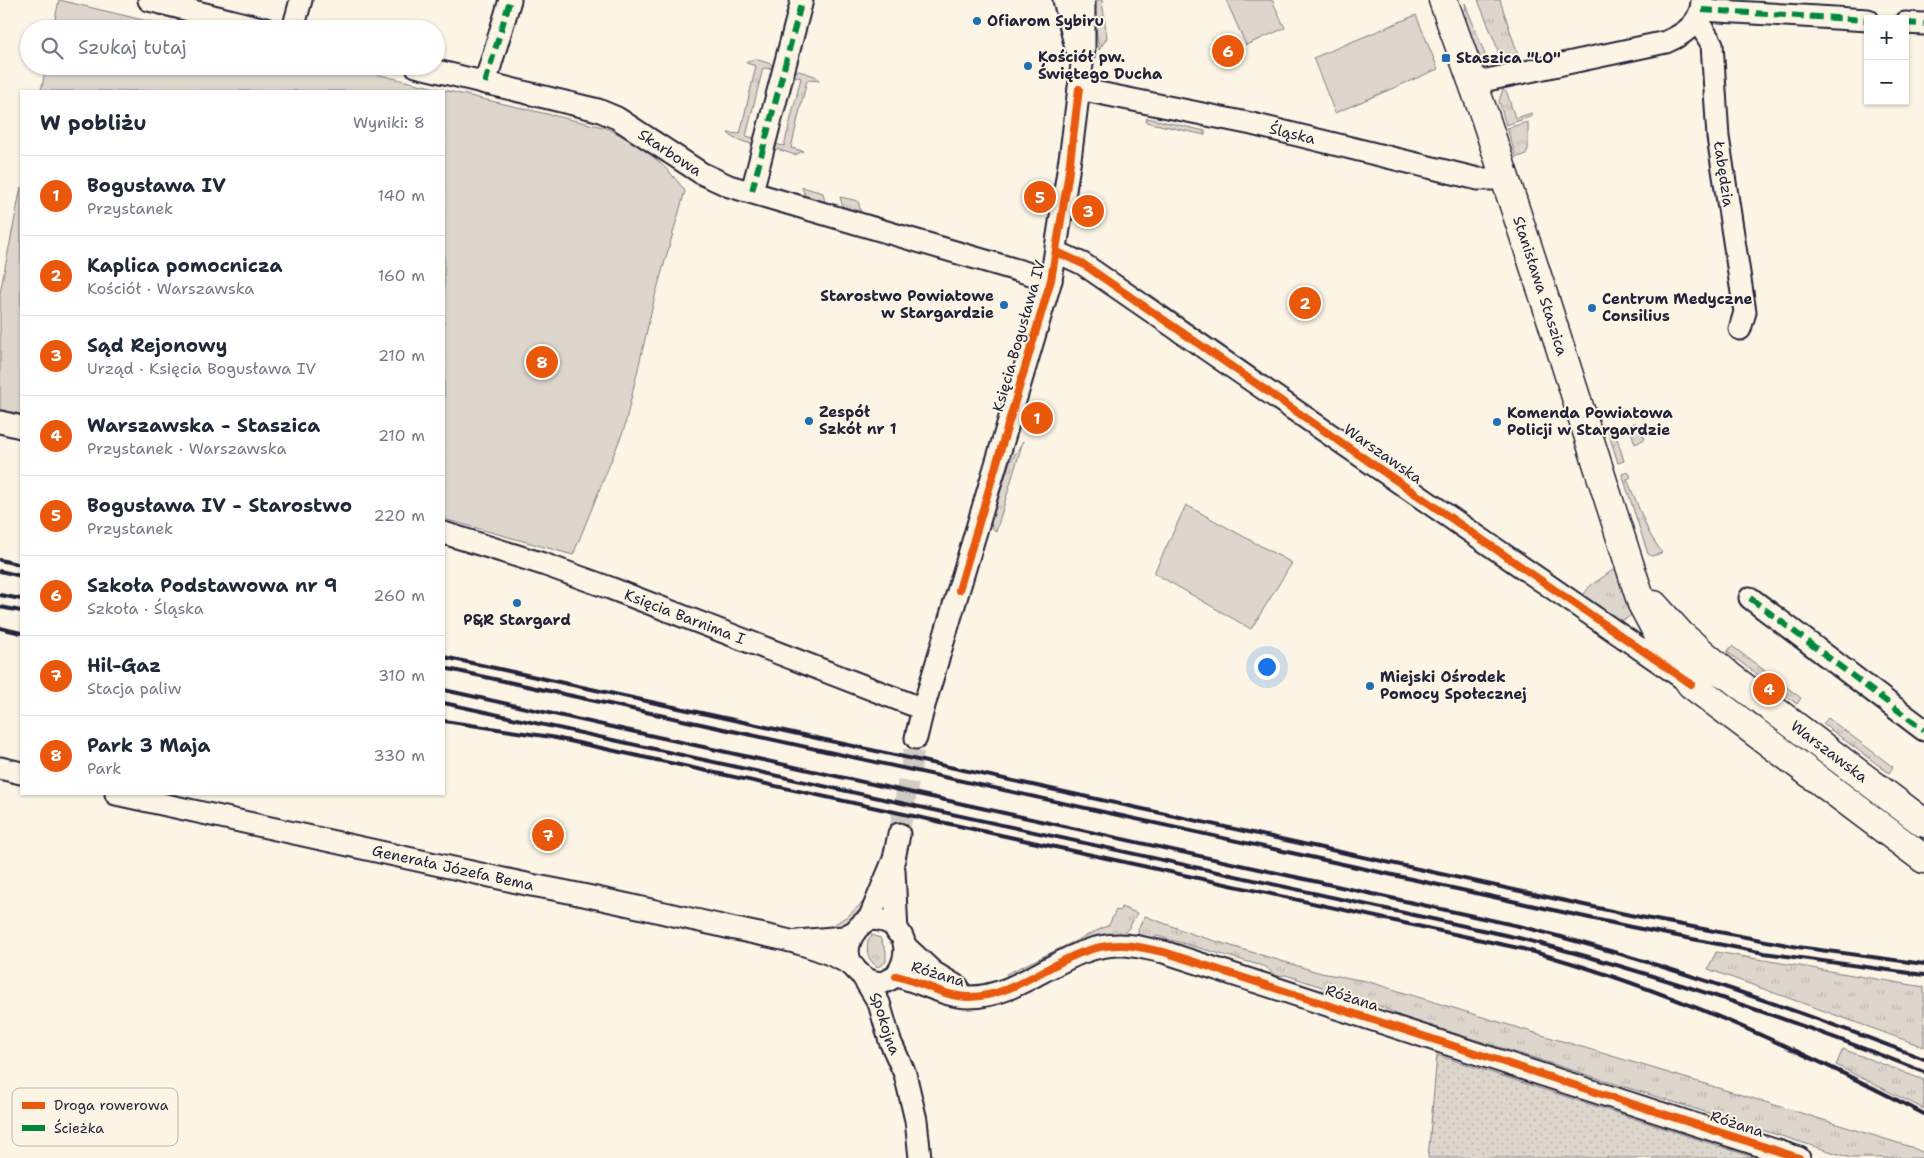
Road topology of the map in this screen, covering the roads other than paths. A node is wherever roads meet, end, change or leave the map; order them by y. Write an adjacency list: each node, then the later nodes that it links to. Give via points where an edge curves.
1 (149, 0): 9 (street)
2 (301, 0): 10 (street)
3 (510, 0): 16 (street)
4 (802, 0): 19 (street)
5 (1064, 0): 17 (street, Księcia Bogusława IV, via 1076,47)
6 (1084, 0): 17 (street, Księcia Bogusława IV, via 1084,48)
7 (1443, 0): 15 (main road, Stanisława Staszica)
8 (1700, 10): 11 (street); 15 (street, via 1677,38 1666,42); 22 (street, Łabędzia, via 1712,44 1718,136 1745,312)
9 (229, 20)
10 (295, 20)
11 (1864, 20)
12 (1909, 23): 13 (street)
13 (1924, 24)
14 (445, 74): 16 (street, Skarbowa)
15 (1473, 83): 18 (main road, Stanisława Staszica)
16 (485, 84): 19 (street, Skarbowa, via 576,104 617,118 701,173 729,186)
17 (1079, 86): 18 (street, Śląska, via 1478,179); 20 (street, Księcia Bogusława IV)
18 (1505, 179): 27 (main road, Stanisława Staszica, via 1633,574)
19 (752, 191): 21 (street, Skarbowa)
20 (1057, 252): 21 (street, Księcia Bogusława IV); 28 (street, Warszawska, via 1091,270)
21 (1049, 287): 31 (street, Księcia Bogusława IV)
22 (1740, 330)
23 (0, 422): 24 (street)
24 (20, 428)
25 (445, 533): 31 (street, Księcia Barnima I, via 593,582)
26 (1750, 598): 32 (street)
27 (1652, 613): 28 (street); 29 (main road, Stanisława Staszica); 30 (main road, Stanisława Staszica, via 1666,649)
28 (1620, 636): 30 (street, Warszawska)
29 (1729, 676): 30 (main road, Warszawska, via 1705,667 1696,678); 37 (main road, Warszawska)
30 (1695, 687): 40 (main road, Warszawska)
31 (923, 709): 33 (street, Księcia Bogusława IV)
32 (1924, 730)
33 (916, 738)
34 (0, 768): 35 (street)
35 (20, 773)
36 (121, 795): 44 (street, Generała Józefa Bema)
37 (1924, 823)
38 (899, 834): 39 (street)
39 (894, 859): 41 (street); 43 (street)
40 (1924, 859)
41 (869, 920): 42 (street); 43 (street, via 884,921)
42 (852, 933): 44 (street, Generała Józefa Bema, via 844,937); 45 (street, via 848,949)
43 (901, 939): 46 (street, via 904,963); 47 (street, Różana, via 943,979)
44 (790, 942): 45 (street, Generała Józefa Bema, via 842,960)
45 (858, 971): 46 (street, via 881,981); 48 (street, Spokojna, via 879,1003)
46 (894, 977): 47 (street, Różana, via 957,996); 48 (street, Spokojna, via 891,991 902,1038)
47 (979, 996): 50 (street, Różana, via 1011,986 1076,955 1099,948 1122,945 1164,952)
48 (904, 1074): 49 (street, Spokojna, via 916,1120)
49 (920, 1158)
50 (1799, 1158)

